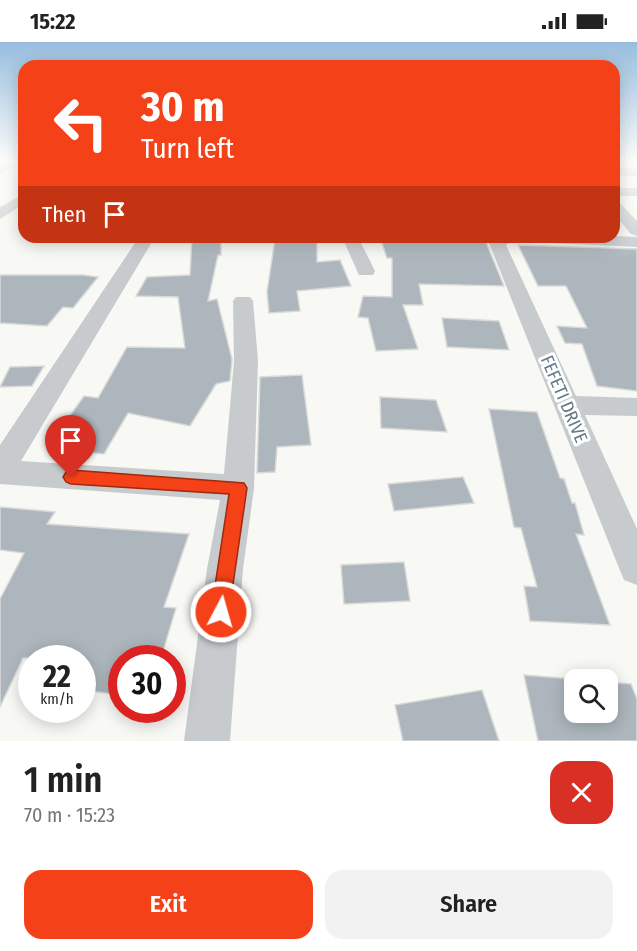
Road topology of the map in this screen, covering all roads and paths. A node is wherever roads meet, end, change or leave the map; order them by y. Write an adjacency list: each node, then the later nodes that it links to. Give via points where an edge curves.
1 (18, 203): 3 (street)
2 (620, 213): 4 (street)
3 (0, 214)
4 (637, 231)
5 (620, 241): 6 (street)
6 (637, 242)
7 (143, 243): 14 (street)
8 (353, 243): 10 (street)
9 (497, 243): 12 (street, FEFETI DRIVE)
10 (366, 271)
11 (243, 301): 15 (street, via 246,360)
12 (567, 405): 13 (street); 16 (street, FEFETI DRIVE)
13 (637, 407)
14 (0, 471): 15 (street)
15 (238, 488): 17 (street, via 225,569)
16 (637, 568)
17 (207, 741)

